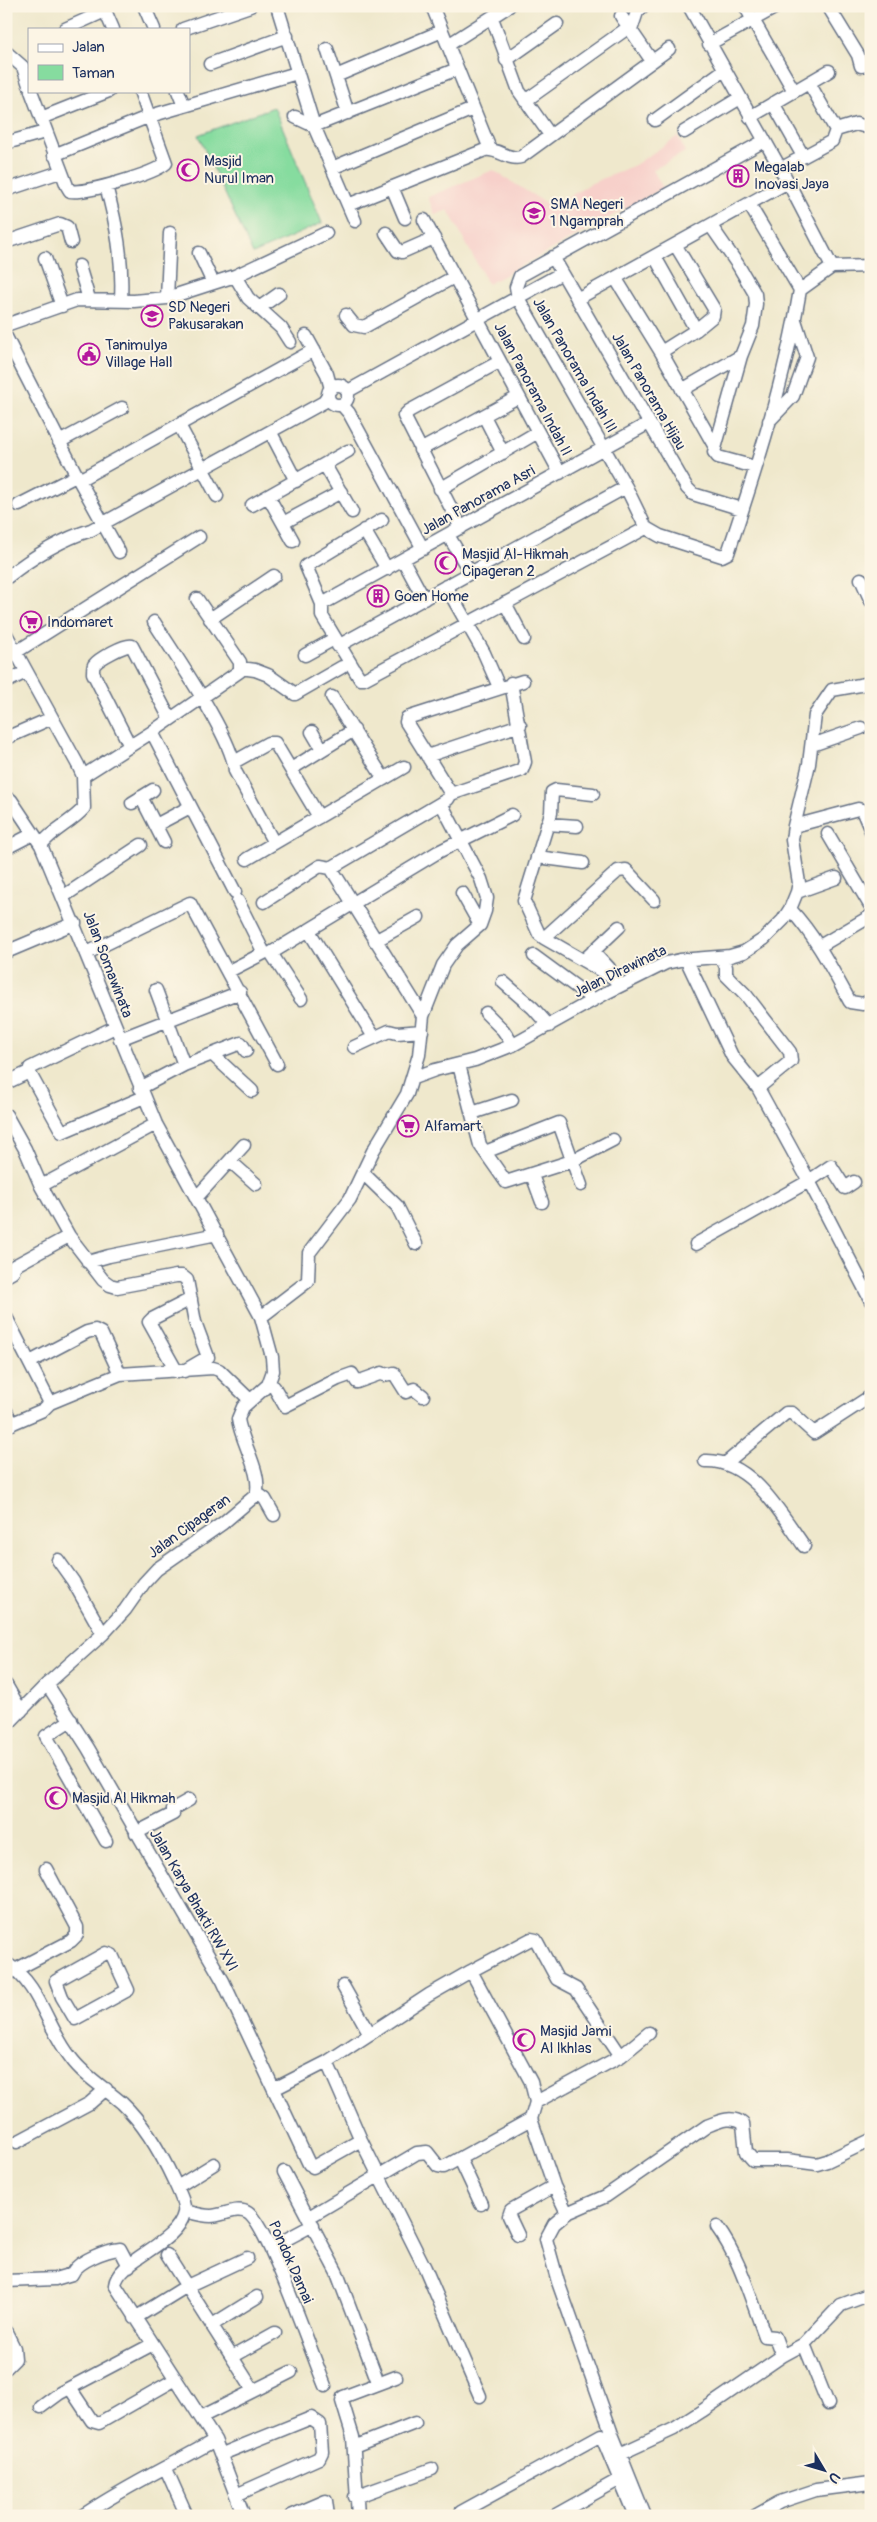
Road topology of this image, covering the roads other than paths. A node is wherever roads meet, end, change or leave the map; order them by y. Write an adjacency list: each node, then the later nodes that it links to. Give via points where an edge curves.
1 (144, 6): 18 (street)
2 (250, 6): 19 (street)
3 (277, 6): 22 (street)
4 (432, 6): 21 (street)
5 (509, 6): 13 (street)
6 (643, 6): 20 (street)
7 (689, 6): 23 (street)
8 (746, 6): 14 (street)
9 (778, 6): 14 (street)
10 (828, 6): 31 (street, via 858,55 861,66)
11 (104, 8): 16 (street); 17 (street)
12 (621, 16): 20 (street)
13 (492, 18): 24 (street); 28 (street)
14 (753, 20): 23 (street); 39 (street)
15 (557, 24): 28 (street)
16 (67, 28)
17 (113, 28)
18 (154, 28)
19 (186, 28)
20 (630, 29): 29 (street); 45 (street)
21 (442, 31): 24 (street); 36 (street)
22 (287, 36): 30 (street); 35 (street)
23 (710, 44): 33 (street)
24 (448, 45): 32 (street)
25 (327, 48): 36 (street)
26 (669, 49): 29 (street)
27 (6, 52): 37 (street, via 23,67)
28 (506, 60): 45 (street)
29 (652, 61): 61 (street)
30 (210, 64)
31 (871, 64)
32 (458, 69): 48 (street); 49 (street)
33 (724, 70): 44 (street); 55 (street)
34 (829, 72): 38 (street)
35 (297, 73): 47 (street); 56 (street)
36 (336, 76): 49 (street)
37 (28, 82)
38 (809, 83): 39 (street); 58 (street)
39 (794, 91): 46 (street)
40 (31, 92): 52 (street)
41 (106, 92): 52 (street)
42 (140, 92): 50 (street)
43 (178, 92): 47 (street)
44 (740, 98): 51 (street); 60 (street)
45 (525, 101): 61 (street)
46 (773, 103): 51 (street); 67 (street)
47 (184, 106): 50 (street)
48 (473, 108): 54 (street); 68 (street)
49 (348, 113): 56 (street)
50 (150, 116): 65 (street); 72 (street, via 166,163)
51 (750, 117): 62 (street)
52 (41, 118): 59 (street)
53 (295, 118): 56 (street)
54 (479, 120): 64 (street); 66 (street)
55 (654, 120)
56 (314, 126): 68 (street)
57 (870, 128): 58 (street, via 861,124)
58 (836, 130): 67 (street, via 832,141)
59 (45, 132): 63 (street); 65 (street)
60 (684, 132)
61 (550, 135): 66 (street, via 521,157)
62 (764, 141): 69 (street); 89 (street)
63 (6, 143)
64 (490, 149): 66 (street); 73 (street)
65 (54, 154): 70 (street)
66 (502, 154)
67 (803, 156): 69 (street)
68 (332, 168): 76 (street)
69 (780, 169): 71 (street)
70 (60, 172): 72 (street, via 70,191); 74 (street)
71 (788, 182): 75 (street); 94 (street)
72 (102, 187): 105 (street, via 112,232 119,241)
73 (392, 187): 76 (street); 77 (street)
74 (6, 190)
75 (748, 204): 80 (street); 100 (street)
76 (348, 205): 79 (street)
77 (405, 218)
78 (424, 220): 84 (street, Jalan Panorama Indah II)
79 (355, 221)
80 (711, 226): 87 (street); 119 (street, via 755,294 753,326)
81 (170, 233): 102 (street)
82 (326, 233): 96 (street)
83 (386, 233): 84 (street, via 402,252)
84 (434, 238): 97 (street, Jalan Panorama Indah II)
85 (6, 242): 86 (street, via 60,224 67,227)
86 (71, 242)
87 (676, 246): 91 (street); 113 (street, via 714,309 710,321)
88 (199, 253): 99 (street)
89 (553, 257): 95 (street, Jalan Panorama Hijau); 103 (street, via 520,276 516,287)
90 (45, 258): 107 (street)
91 (655, 258): 98 (street); 113 (street)
92 (79, 266): 104 (street)
93 (871, 266): 94 (street)
94 (832, 267): 100 (street)
95 (562, 273): 103 (street); 106 (street, Jalan Panorama Hijau)
96 (235, 276): 99 (street); 108 (street)
97 (454, 277): 109 (street, via 364,327 354,325); 111 (street, Jalan Panorama Indah II)
98 (616, 279): 106 (street); 118 (street)
99 (213, 283): 102 (street)
100 (800, 290): 110 (street)
101 (279, 294): 108 (street)
102 (167, 298): 105 (street)
103 (518, 298): 111 (street); 133 (street, Jalan Panorama Indah III)
104 (89, 299): 105 (street); 107 (street)
105 (120, 300)
106 (577, 300): 127 (street, Jalan Panorama Hijau)
107 (62, 306): 112 (street)
108 (259, 308): 116 (street, via 281,328)
109 (346, 315)
110 (795, 320): 126 (street); 126 (street, via 807,357 792,398)
111 (478, 321): 120 (street, Jalan Panorama Indah II); 122 (street)
112 (6, 325)
113 (696, 330): 118 (street)
114 (306, 336): 117 (street)
115 (6, 338): 131 (street)
116 (290, 342)
117 (314, 350): 122 (street); 128 (street)
118 (661, 352): 121 (street)
119 (741, 356): 121 (street); 132 (street)
120 (499, 362): 123 (street, Jalan Panorama Indah II); 134 (street, via 405,414 404,419)
121 (682, 390): 132 (street)
122 (338, 397): 130 (street); 161 (street)
123 (518, 397): 125 (street); 129 (street, Jalan Panorama Indah II)
124 (122, 408): 131 (street)
125 (484, 416): 134 (street); 136 (street)
126 (769, 421): 138 (street)
127 (648, 423): 133 (street, Jalan Panorama Asri); 150 (street, Jalan Panorama Hijau, via 692,494)
128 (179, 425): 139 (street); 141 (street)
129 (538, 432): 136 (street); 140 (street, Jalan Panorama Indah II)
130 (271, 433): 139 (street); 142 (street)
131 (59, 442): 141 (street)
132 (715, 447): 138 (street, via 718,457)
133 (603, 448): 140 (street, Jalan Panorama Asri); 143 (street, Jalan Panorama Indah III)
134 (420, 450): 144 (street)
135 (348, 451): 137 (street)
136 (503, 453): 144 (street)
137 (325, 465): 142 (street); 145 (street)
138 (755, 467): 150 (street)
139 (203, 470): 146 (street); 153 (street)
140 (560, 473): 155 (street, Jalan Panorama Asri)
141 (78, 478): 148 (street); 153 (street)
142 (296, 481): 147 (street)
143 (626, 487): 156 (street, Jalan Panorama Indah III); 165 (street)
144 (440, 489): 155 (street)
145 (341, 492): 151 (street); 154 (street)
146 (217, 496)
147 (268, 496): 149 (street); 154 (street)
148 (19, 505)
149 (252, 505)
150 (742, 509): 156 (street, via 725,556 660,536)
151 (352, 512)
152 (382, 520): 157 (street)
153 (103, 523): 162 (street); 167 (street, via 20,567)
154 (284, 523): 160 (street)
155 (461, 528): 159 (street, Jalan Panorama Asri)
156 (646, 528): 173 (street)
157 (364, 530): 164 (street); 174 (street, via 310,562 306,570)
158 (199, 536): 181 (street)
159 (448, 536): 161 (street, Jalan Panorama Asri); 165 (street)
160 (293, 541)
161 (423, 549): 163 (street, Jalan Panorama Asri)
162 (119, 552)
163 (403, 560): 164 (street, Jalan Panorama Asri); 171 (street)
164 (387, 569): 174 (street, Jalan Panorama Asri)
165 (470, 572): 169 (street)
166 (274, 576): 175 (street)
167 (6, 579)
168 (861, 579): 172 (street)
169 (446, 586): 171 (street); 177 (street)
170 (197, 599): 175 (street)
171 (424, 599): 180 (street)
172 (871, 601)
173 (505, 603): 177 (street); 179 (street)
174 (322, 604): 180 (street, via 322,616)
175 (210, 619): 184 (street)
176 (154, 622): 190 (street)
177 (468, 624): 180 (street, via 364,680 356,677); 188 (street)
178 (6, 634): 181 (street)
179 (524, 639)
180 (336, 642): 182 (street)
181 (16, 652): 185 (street)
182 (306, 655)
183 (342, 667): 184 (street, via 295,694 268,675)
184 (241, 668): 190 (street)
185 (26, 672): 186 (street); 191 (street)
186 (6, 682)
187 (871, 683): 199 (street, Jalan Dirawinata, via 832,690 815,715)
188 (498, 687): 193 (street, via 517,682); 202 (street, via 408,718 406,722)
189 (332, 696): 195 (street)
190 (200, 697): 192 (street); 203 (street)
191 (52, 718): 198 (street); 206 (street)
192 (170, 719): 196 (street); 200 (street, via 130,644 95,664 93,672)
193 (520, 726): 202 (street); 209 (street, via 525,762 522,770)
194 (862, 728): 199 (street)
195 (354, 730): 201 (street); 207 (street)
196 (152, 732): 200 (street); 213 (street)
197 (312, 732): 201 (street)
198 (6, 738)
199 (812, 745): 219 (street, Jalan Dirawinata)
200 (130, 746): 206 (street)
201 (322, 749): 205 (street)
202 (427, 756): 209 (street)
203 (234, 762): 205 (street, via 272,742); 225 (street, via 234,771)
204 (404, 767): 207 (street)
205 (291, 769): 215 (street)
206 (83, 776): 226 (street, via 84,808)
207 (384, 779): 215 (street)
208 (154, 790): 217 (street, via 136,800)
209 (451, 794): 212 (street)
210 (593, 794): 216 (street, via 554,791)
211 (6, 800): 221 (street, Jalan Somawinata, via 11,800)
212 (441, 803): 223 (street); 232 (street)
213 (190, 807): 217 (street); 257 (street, via 264,953)
214 (512, 815): 223 (street)
215 (319, 817): 225 (street)
216 (547, 824): 218 (street); 229 (street)
217 (156, 825): 224 (street)
218 (577, 826)
219 (794, 826): 220 (street, via 858,809 862,810); 234 (street, Jalan Dirawinata, via 792,840 799,883)
220 (871, 831)
221 (33, 834): 226 (street, Jalan Somawinata); 228 (street)
222 (828, 834): 240 (street)
223 (461, 840): 239 (street); 245 (street, via 482,879 487,898)
224 (164, 842)
225 (274, 843): 230 (street)
226 (41, 845): 236 (street, Jalan Somawinata)
227 (140, 845): 236 (street)
228 (6, 848)
229 (537, 857): 231 (street); 248 (street, via 524,901)
230 (247, 859)
231 (583, 863)
232 (331, 868): 238 (street, via 320,866); 239 (street)
233 (836, 878): 234 (street)
234 (797, 892): 241 (street, Jalan Dirawinata)
235 (462, 893): 245 (street)
236 (64, 896): 244 (street, Jalan Somawinata)
237 (654, 900): 248 (street, via 626,870 618,871)
238 (264, 902)
239 (353, 903): 247 (street); 249 (street)
240 (871, 907)
241 (790, 909): 250 (street); 255 (street, Jalan Dirawinata, via 772,932 754,947)
242 (871, 916): 250 (street)
243 (418, 917): 249 (street)
244 (74, 923): 251 (street); 252 (street, Jalan Somawinata)
245 (480, 925): 266 (street, via 452,951 443,965)
246 (619, 927): 254 (street)
247 (309, 930): 262 (street, via 271,953); 271 (street)
248 (544, 938): 254 (street)
249 (375, 941): 266 (street)
250 (820, 946): 264 (street, via 850,1002 863,1004)
251 (6, 952)
252 (87, 953): 257 (street, via 190,903); 270 (street, Jalan Somawinata)
253 (534, 956): 263 (street)
254 (589, 956): 258 (street)
255 (722, 958): 256 (street, Jalan Dirawinata); 282 (street, via 726,975 746,995 792,1056 791,1061)
256 (686, 959): 258 (street, Jalan Dirawinata); 282 (street, via 732,1056)
257 (229, 971): 261 (street)
258 (616, 981): 263 (street, Jalan Dirawinata)
259 (503, 982): 268 (street)
260 (156, 990): 267 (street)
261 (240, 992): 267 (street); 276 (street)
262 (301, 1000)
263 (594, 1000): 268 (street, Jalan Dirawinata)
264 (871, 1000)
265 (486, 1013): 272 (street)
266 (423, 1016): 269 (street)
267 (167, 1021): 270 (street); 277 (street)
268 (549, 1026): 272 (street, Jalan Dirawinata)
269 (422, 1031): 271 (street, via 389,1031); 280 (street)
270 (118, 1033): 279 (street, via 46,1059 30,1068); 284 (street, Jalan Somawinata)
271 (374, 1037): 273 (street)
272 (513, 1045): 278 (street, Jalan Dirawinata)
273 (354, 1047)
274 (246, 1051): 275 (street, via 242,1043)
275 (213, 1054): 277 (street); 283 (street)
276 (277, 1064)
277 (184, 1065): 284 (street)
278 (459, 1065): 280 (street, Jalan Dirawinata); 286 (street)
279 (29, 1072): 281 (street); 284 (street, via 62,1132)
280 (413, 1078): 294 (street)
281 (6, 1083)
282 (758, 1088): 296 (street)
283 (252, 1091)
284 (142, 1093): 288 (street, Jalan Somawinata)
285 (512, 1100): 286 (street)
286 (472, 1113): 291 (street, via 480,1145)
287 (6, 1115): 300 (street)
288 (156, 1124): 300 (street); 301 (street, Jalan Somawinata)
289 (613, 1140): 293 (street)
290 (244, 1145): 292 (street)
291 (485, 1152): 293 (street, via 559,1123); 295 (street, via 506,1182)
292 (230, 1161): 298 (street); 301 (street)
293 (572, 1161): 295 (street); 299 (street)
294 (363, 1173): 305 (street, via 391,1198); 312 (street, via 344,1207 309,1253 308,1281)
295 (532, 1175): 302 (street)
296 (809, 1181): 297 (street, via 831,1166 845,1188); 306 (street); 310 (street)
297 (854, 1182)
298 (256, 1184)
299 (581, 1185)
300 (41, 1186): 304 (street)
301 (196, 1198): 303 (street, Jalan Somawinata)
302 (542, 1202)
303 (217, 1234): 307 (street); 312 (street, Jalan Somawinata)
304 (70, 1236): 307 (street); 308 (street, via 14,1266 13,1272)
305 (416, 1244)
306 (696, 1244)
307 (88, 1262): 309 (street, via 103,1280 117,1287 182,1276 189,1284)
308 (6, 1276)
309 (191, 1299): 314 (street, via 195,1322 208,1357); 314 (street, via 152,1318 150,1322)
310 (871, 1301)
311 (6, 1317): 313 (street)
312 (261, 1317): 316 (street, via 273,1365)
313 (30, 1362): 315 (street, via 95,1330 101,1333); 320 (street)
314 (180, 1371): 315 (street); 319 (street, via 219,1370)
315 (120, 1374): 320 (street)
316 (268, 1384): 317 (street, via 274,1387 285,1406 352,1374 357,1382 382,1373 384,1376 394,1373 406,1392 414,1389); 319 (street)
317 (423, 1396)
318 (871, 1396): 324 (street, via 814,1433 792,1414 786,1413)
319 (250, 1400): 325 (street, via 238,1419 255,1473)
320 (50, 1403): 322 (street, via 43,1410)
321 (6, 1411): 322 (street)
322 (9, 1425)
323 (706, 1461): 324 (street)
324 (726, 1464): 327 (street, via 757,1485)
325 (257, 1493): 326 (street, via 265,1499); 329 (street, Jalan Cipageran, via 235,1514 157,1569)
326 (274, 1515)
327 (804, 1546)
328 (58, 1560): 329 (street)
329 (103, 1634): 330 (street, Jalan Cipageran)
330 (47, 1684): 332 (street, Jalan Cipageran); 333 (street, Jalan Karya Bhakti RW XVI)
331 (6, 1685): 332 (street)
332 (22, 1710): 334 (street, Jalan Cipageran)
333 (71, 1720): 336 (street, Jalan Karya Bhakti RW XVI); 337 (street, via 46,1736)
334 (6, 1726)
335 (189, 1800): 336 (street, via 173,1809 174,1814)
336 (136, 1833): 348 (street, Jalan Karya Bhakti RW XVI, via 223,1981 254,2052)
337 (106, 1841)
338 (46, 1868): 339 (street, via 77,1927 77,1935 71,1941)
339 (12, 1966): 343 (street, via 33,1988)
340 (471, 1970): 345 (street); 346 (street, via 531,1939 536,1940 557,1979 576,1989); 350 (street, via 531,2082)
341 (343, 1986): 345 (street)
342 (62, 1998): 342 (street, via 55,1984 58,1979 106,1953 112,1955 128,1987 126,1992 77,2019); 343 (street)
343 (41, 2005): 349 (street, via 58,2041 72,2060)
344 (648, 2033): 346 (street)
345 (370, 2034): 347 (street)
346 (622, 2056): 350 (street)
347 (326, 2062): 348 (street, via 280,2086); 352 (street)
348 (274, 2086): 352 (street, Jalan Karya Bhakti RW XVI, via 284,2114 311,2165)
349 (106, 2089): 354 (street, via 90,2104); 360 (street, via 136,2117 149,2135)
350 (536, 2102): 351 (street)
351 (532, 2119): 355 (street); 359 (street)
352 (361, 2140): 358 (street)
353 (871, 2140): 363 (street, via 817,2164 752,2160 748,2157 743,2124 738,2120 723,2120 707,2126 606,2196)
354 (17, 2142)
355 (460, 2159): 358 (street, via 442,2167 430,2154 421,2151); 361 (street)
356 (214, 2164): 360 (street)
357 (284, 2172): 364 (street)
358 (379, 2177): 364 (street); 391 (street, via 425,2268)
359 (554, 2186): 363 (street); 366 (street, via 511,2210 509,2216)
360 (176, 2187): 362 (street)
361 (481, 2204)
362 (185, 2211): 367 (street, Pondok Damai, via 213,2216 240,2210 249,2214); 370 (street, via 178,2225 160,2244)
363 (567, 2213): 399 (street, via 554,2224 546,2239 558,2282)
364 (311, 2221): 367 (street); 387 (street, via 337,2274)
365 (718, 2227): 381 (street, via 735,2253 765,2336 774,2337)
366 (518, 2235)
367 (270, 2248): 388 (street, Pondok Damai)
368 (167, 2255): 372 (street)
369 (247, 2258): 372 (street)
370 (130, 2266): 371 (street, via 120,2249 86,2262 72,2274 54,2279); 375 (street, via 118,2275 115,2285)
371 (6, 2281)
372 (187, 2286): 375 (street); 376 (street)
373 (871, 2294): 380 (street, via 841,2305)
374 (257, 2297): 376 (street)
375 (136, 2318): 379 (street)
376 (212, 2325): 382 (street)
377 (6, 2332): 383 (street, via 16,2355)
378 (275, 2333): 382 (street)
379 (153, 2344): 386 (street); 389 (street)
380 (804, 2344): 381 (street); 392 (street)
381 (782, 2356): 399 (street, via 674,2429)
382 (232, 2357): 390 (street)
383 (6, 2368)
384 (290, 2372): 390 (street)
385 (396, 2377): 387 (street)
386 (176, 2379): 389 (street, via 99,2422 92,2421); 394 (street)
387 (378, 2382): 397 (street, via 344,2397 342,2401)
388 (324, 2386)
389 (70, 2388): 393 (street)
390 (253, 2390): 394 (street)
391 (480, 2396)
392 (828, 2404)
393 (41, 2406)
394 (202, 2417): 396 (street)
395 (415, 2423): 397 (street)
396 (215, 2440): 398 (street); 408 (street, via 131,2484)
397 (354, 2447): 405 (street)
398 (222, 2454): 404 (street); 404 (street, via 311,2418 320,2424 321,2455)
399 (620, 2454): 406 (street)
400 (432, 2470): 405 (street)
401 (167, 2471): 409 (street)
402 (620, 2479): 406 (street); 407 (street, via 603,2437 597,2435); 414 (street)
403 (871, 2483): 416 (street, via 816,2490 780,2502)
404 (236, 2495): 410 (street)
405 (355, 2498): 413 (street)
406 (636, 2509): 415 (street)
407 (460, 2512)
408 (82, 2516)
409 (187, 2516)
410 (244, 2516)
411 (291, 2516): 412 (street, via 326,2501)
412 (328, 2516)
413 (358, 2516)
414 (554, 2516)
415 (645, 2516)
416 (755, 2516)

